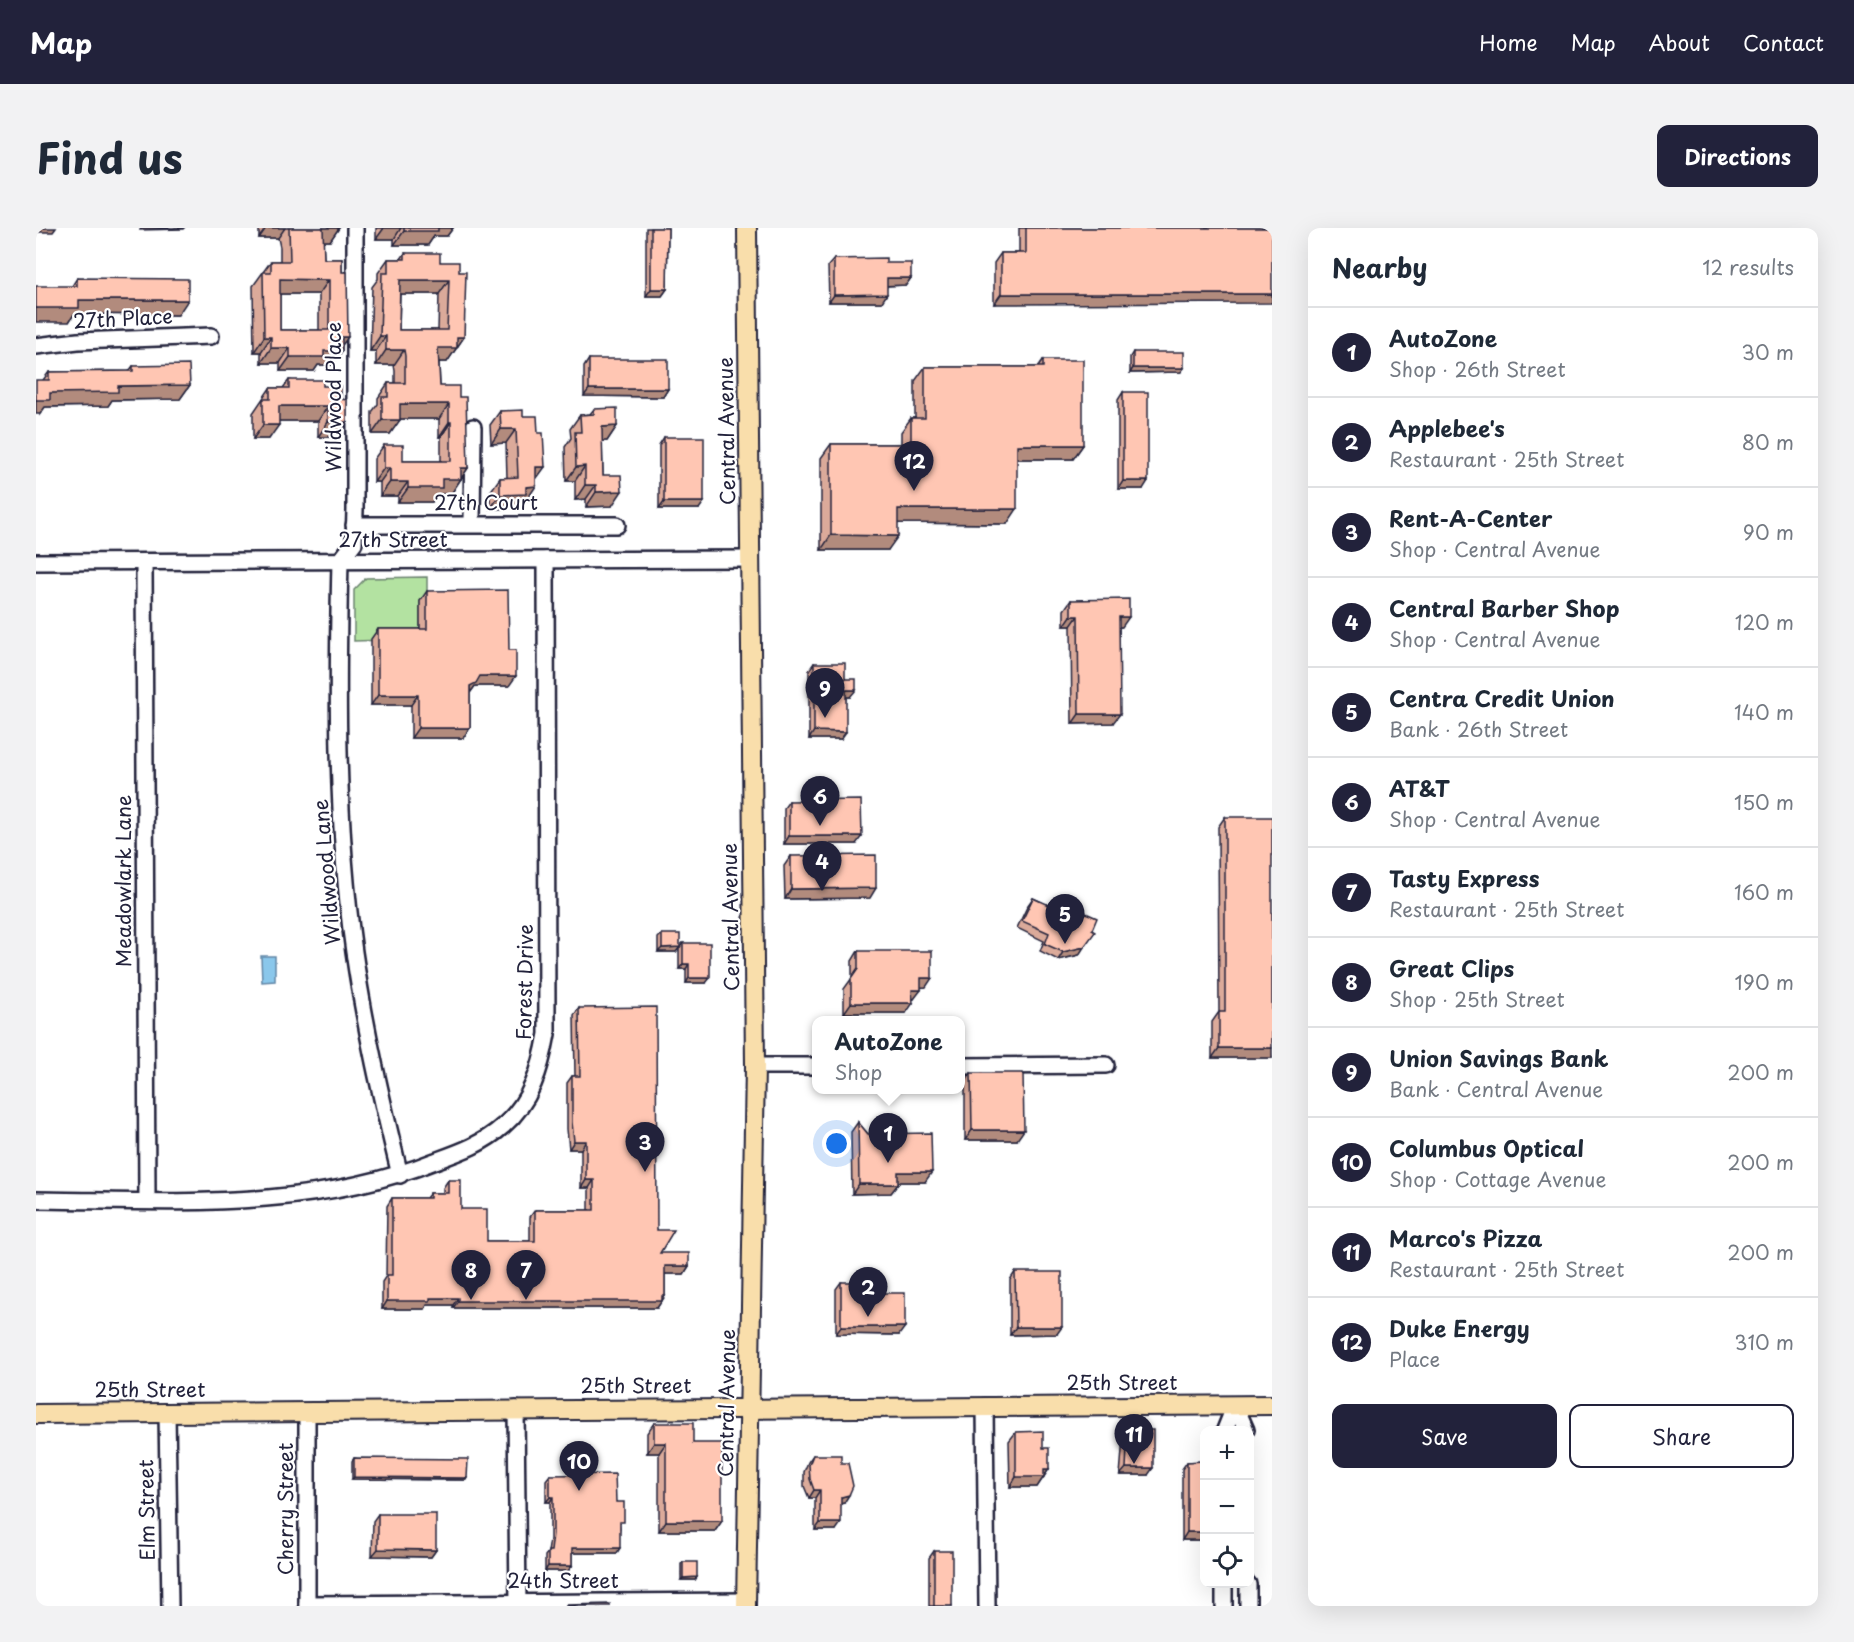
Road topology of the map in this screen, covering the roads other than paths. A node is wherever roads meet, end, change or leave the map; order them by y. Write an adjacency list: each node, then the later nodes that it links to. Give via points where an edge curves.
1 (355, 228): 7 (street, Wildwood Place)
2 (747, 228): 10 (main road, Central Avenue)
3 (211, 336): 4 (street, 27th Place)
4 (36, 346)
5 (473, 427): 6 (street)
6 (472, 523): 7 (street, 27th Court); 8 (street, 27th Court)
7 (354, 525): 11 (street, Wildwood Place, via 354,543)
8 (617, 525)
9 (546, 560): 10 (street, 27th Street); 11 (street, 27th Street); 18 (street, Forest Drive, via 547,1034 541,1068 525,1100 505,1125 479,1144)
10 (751, 560): 15 (main road, Central Avenue)
11 (340, 561): 13 (street, 27th Street); 18 (street, Wildwood Lane, via 340,786 346,878 372,1059)
12 (36, 562): 13 (street, 27th Street)
13 (144, 562): 20 (street, Meadowlark Lane)
14 (1106, 1065): 17 (street)
15 (755, 1066): 16 (street); 24 (main road, Central Avenue)
16 (812, 1066)
17 (965, 1066)
18 (400, 1175): 20 (street, Forest Drive, via 326,1192 246,1201)
19 (36, 1200): 20 (street, Forest Drive)
20 (147, 1200)
21 (1235, 1405): 22 (main road, 25th Street); 23 (main road, 25th Street); 29 (street); 30 (street)
22 (1272, 1405)
23 (985, 1406): 24 (main road, 25th Street); 37 (street)
24 (750, 1408): 25 (main road, 25th Street); 33 (main road, Central Avenue)
25 (516, 1409): 26 (main road, 25th Street); 34 (street)
26 (307, 1412): 27 (main road, 25th Street); 35 (street, Cherry Street)
27 (167, 1413): 28 (main road, 25th Street); 36 (street, Elm Street)
28 (36, 1414)
29 (1227, 1426)
30 (1244, 1426)
31 (1224, 1588): 38 (street)
32 (1248, 1588): 39 (street)
33 (746, 1603): 34 (street, 24th Street)
34 (518, 1604): 35 (street, 24th Street)
35 (308, 1605)
36 (170, 1606)
37 (987, 1606)
38 (1224, 1606)
39 (1248, 1606)

